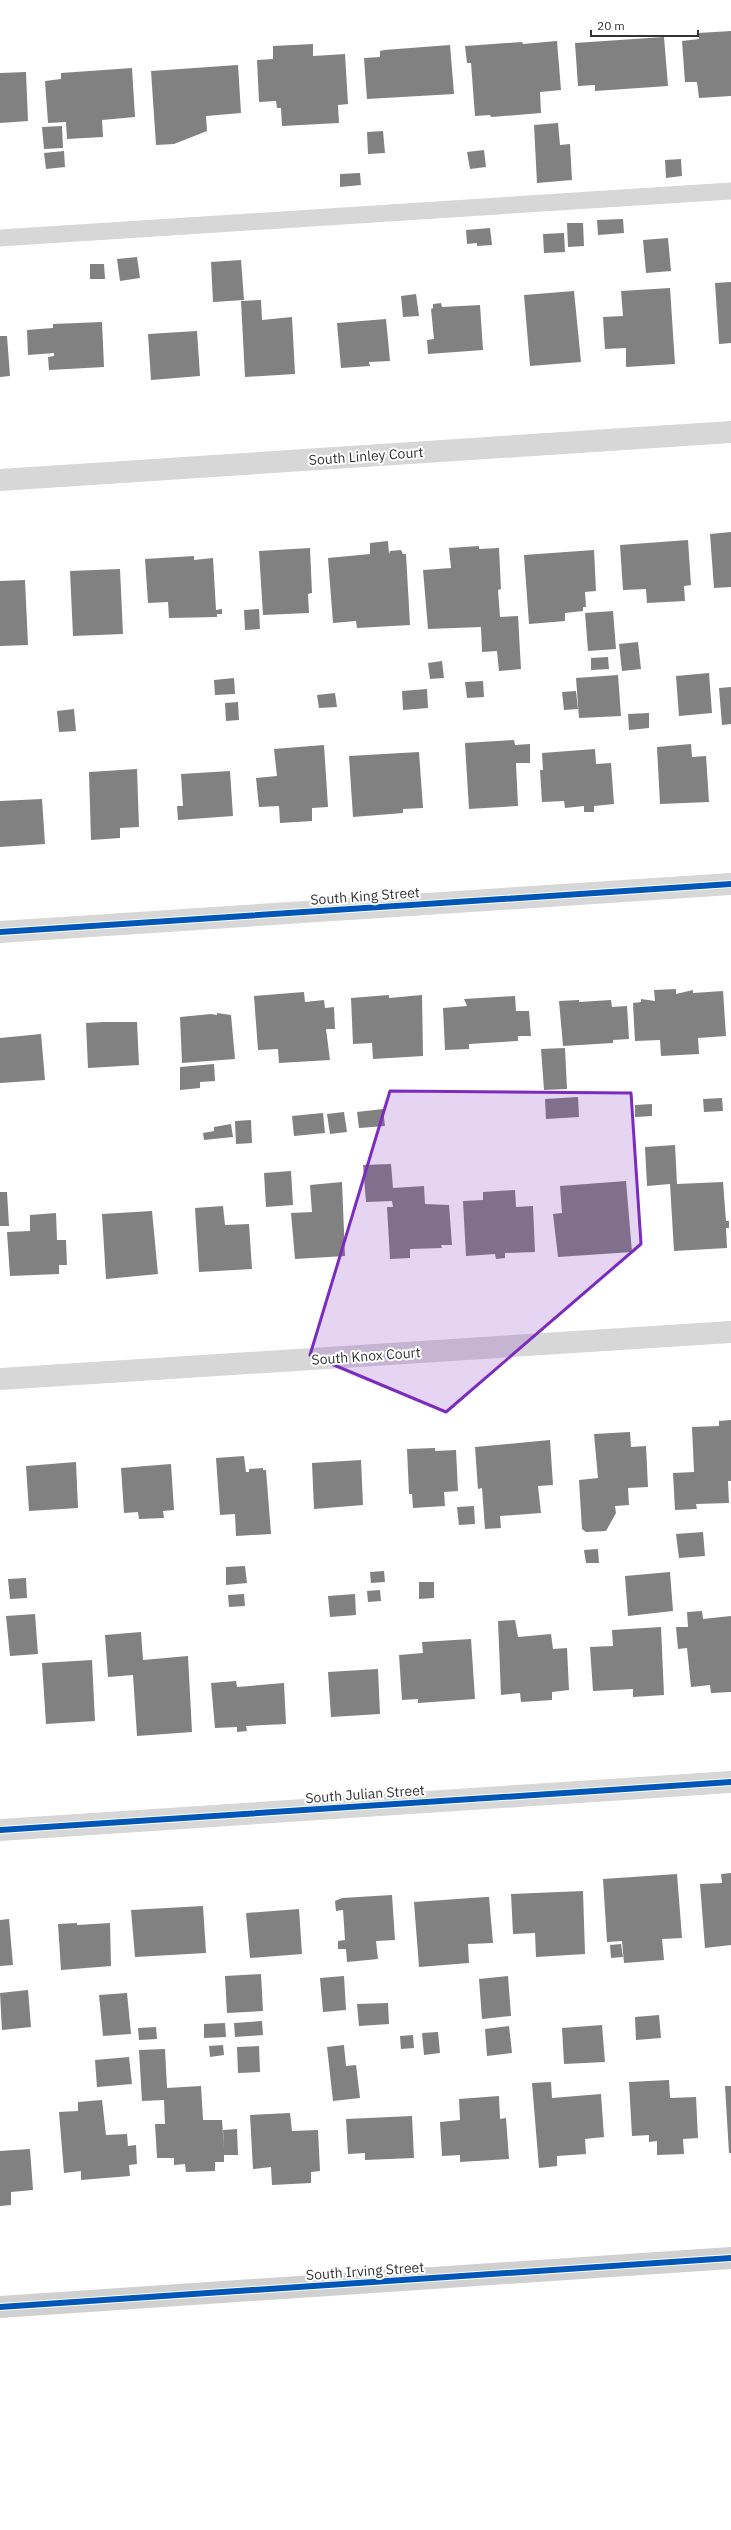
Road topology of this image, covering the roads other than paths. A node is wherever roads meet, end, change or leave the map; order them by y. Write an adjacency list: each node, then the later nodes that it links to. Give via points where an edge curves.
1 (731, 191): 2 (lane)
2 (0, 238)
3 (731, 432): 4 (street, South Linley Court)
4 (0, 480)
5 (731, 884): 6 (street, South King Street)
6 (0, 932)
7 (731, 1332): 8 (street, South Knox Court)
8 (0, 1379)
9 (731, 1782): 10 (street, South Julian Street)
10 (0, 1830)
11 (731, 2258): 12 (street, South Irving Street)
12 (0, 2308)

